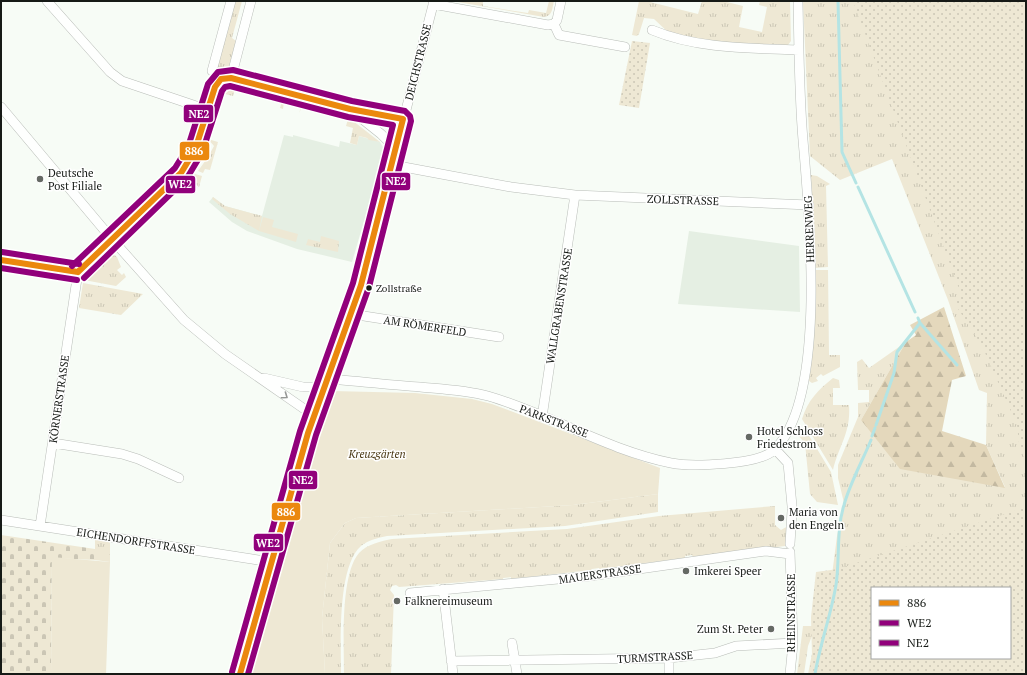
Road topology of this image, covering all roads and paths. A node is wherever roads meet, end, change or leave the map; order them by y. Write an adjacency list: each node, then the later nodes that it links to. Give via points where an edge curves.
1 (47, 1): 15 (street, via 110,72 122,81)
2 (231, 1): 12 (street, via 212,71)
3 (251, 1): 11 (street)
4 (561, 1): 7 (street)
5 (798, 1): 10 (street, HERRENWEG)
6 (433, 2): 7 (street, via 548,25); 16 (street, DEICHSTRASSE)
7 (554, 24): 9 (street, via 558,35)
8 (652, 30): 10 (street, via 670,37 727,47)
9 (625, 47)
10 (799, 50): 20 (street, HERRENWEG)
11 (230, 78): 12 (street); 14 (street)
12 (221, 79): 15 (street, via 215,87)
13 (1, 108): 21 (street)
14 (350, 109): 16 (street); 17 (street)
15 (208, 110): 21 (street, via 195,150 181,173)
16 (403, 119): 17 (street, DEICHSTRASSE)
17 (396, 149): 18 (street, DEICHSTRASSE)
18 (393, 165): 19 (street, ZOLLSTRASSE, via 511,187); 24 (street, DEICHSTRASSE, via 372,247)
19 (575, 195): 20 (street, ZOLLSTRASSE); 29 (street, WALLGRABENSTRASSE)
20 (808, 205): 31 (street, HERRENWEG, via 811,309 803,389 795,418)
21 (111, 238): 23 (street); 26 (street, via 184,320 212,345)
22 (1, 260): 23 (street)
23 (78, 272): 30 (street, KÖRNERSTRASSE)
24 (351, 314): 25 (street, AM RÖMERFELD); 27 (street, DEICHSTRASSE)
25 (499, 337)
26 (257, 376): 27 (street, PARKSTRASSE, via 296,386); 28 (street, one-way to 28)
27 (326, 383): 28 (street, DEICHSTRASSE); 29 (street, PARKSTRASSE, via 474,393 501,400)
28 (313, 415): 36 (street, DEICHSTRASSE)
29 (542, 417): 31 (street, PARKSTRASSE, via 646,456 678,464 757,460)
30 (53, 443): 32 (street, via 122,454); 34 (street, KÖRNERSTRASSE)
31 (776, 449): 35 (street, RHEINSTRASSE, via 788,463 792,508)
32 (178, 478)
33 (1, 520): 34 (street, EICHENDORFFSTRASSE)
34 (40, 526): 36 (street, EICHENDORFFSTRASSE)
35 (790, 550): 37 (street, MAUERSTRASSE, via 766,551 590,576); 40 (street, RHEINSTRASSE)
36 (271, 562): 44 (street, DEICHSTRASSE)
37 (443, 589): 38 (street, MAUERSTRASSE); 43 (street)
38 (410, 593)
39 (512, 643): 42 (street)
40 (792, 643): 41 (street, TURMSTRASSE, via 736,646 715,653); 48 (street, RHEINSTRASSE)
41 (669, 658): 42 (street, TURMSTRASSE); 47 (street)
42 (515, 659): 43 (street, TURMSTRASSE); 46 (street)
43 (451, 661): 45 (street)
44 (240, 674)
45 (453, 674)
46 (517, 674)
47 (669, 674)
48 (790, 674)

